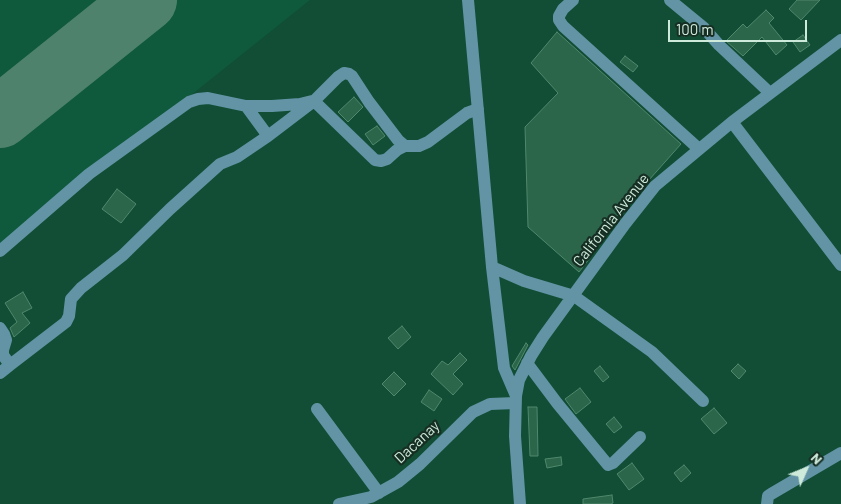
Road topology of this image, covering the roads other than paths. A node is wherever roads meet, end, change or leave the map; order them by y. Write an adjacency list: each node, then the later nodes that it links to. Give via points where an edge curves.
1 (468, 0): 8 (street)
2 (572, 0): 12 (street, via 559,16 563,26)
3 (670, 0): 5 (street, via 704,28)
4 (841, 40): 5 (street, California Avenue)
5 (770, 93): 9 (street, California Avenue)
6 (314, 101): 7 (street); 10 (street); 11 (street, via 375,160 387,159); 11 (street, via 338,77 349,74)
7 (246, 106): 10 (street); 13 (street, via 208,98 189,102 89,174)
8 (478, 109): 11 (street, via 467,113 428,142); 15 (street)
9 (732, 122): 12 (street, California Avenue); 14 (street)
10 (268, 136): 19 (street, via 237,157 220,164 74,295 66,322)
11 (405, 146)
12 (699, 149): 16 (street, California Avenue, via 655,186)
13 (0, 251)
14 (841, 266)
15 (492, 267): 16 (street, via 524,281); 20 (street, via 504,368)
16 (574, 296): 18 (street, California Avenue); 21 (street, via 652,352)
17 (0, 328): 19 (street, via 6,340 3,350)
18 (527, 363): 20 (street, California Avenue); 23 (street, via 608,465)
19 (5, 369)
20 (515, 400): 25 (street, Dacanay, via 490,404 473,412 420,464); 27 (street)
21 (703, 400)
22 (317, 409): 25 (street)
23 (640, 437)
24 (841, 453): 28 (street, via 768,496)
25 (379, 492): 26 (street, Dacanay)
26 (339, 504)
27 (520, 504)
28 (767, 504)

